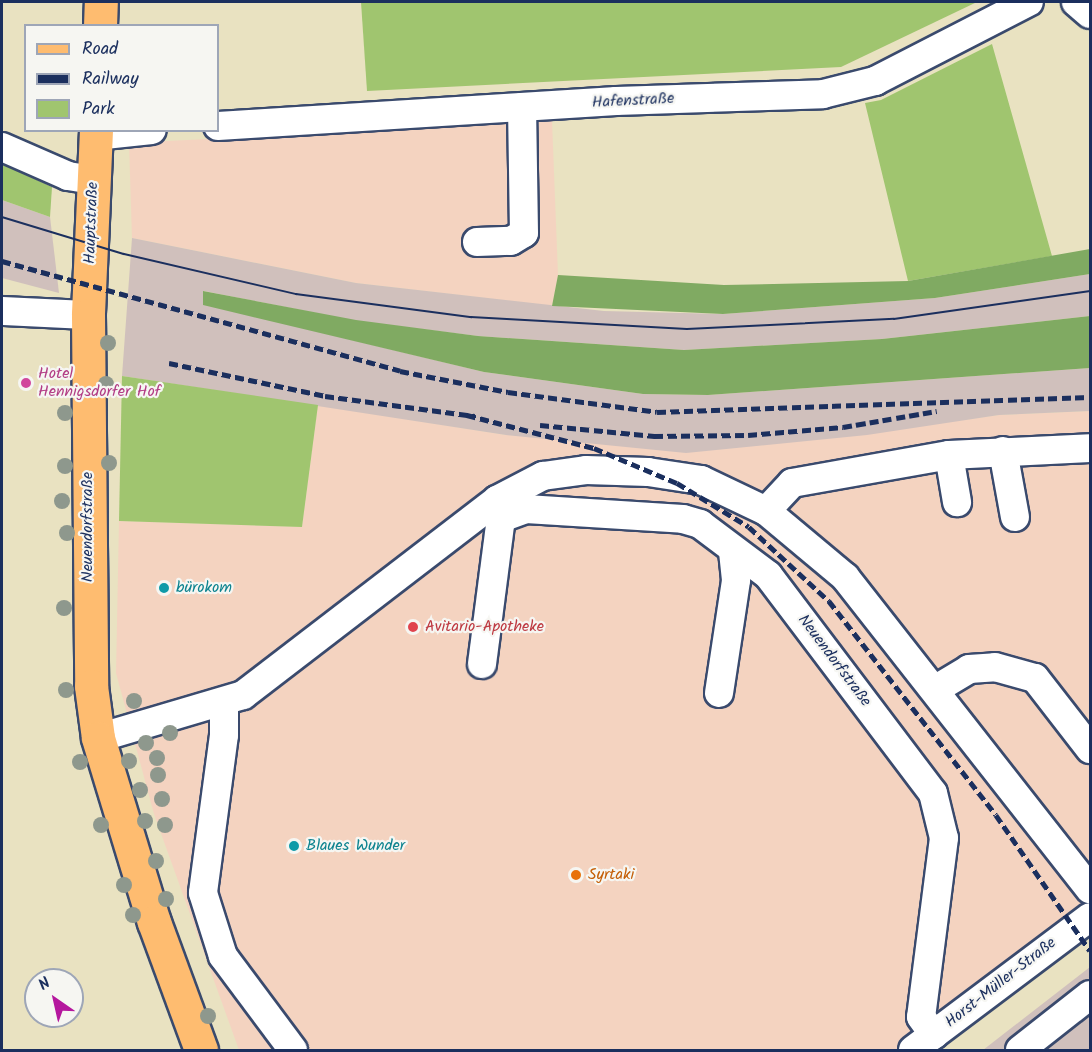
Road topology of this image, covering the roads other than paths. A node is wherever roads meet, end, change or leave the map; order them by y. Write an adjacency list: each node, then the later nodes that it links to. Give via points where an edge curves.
1 (101, 2): 5 (main road)
2 (1029, 2): 6 (street, Hafenstraße, via 875,81 823,94)
3 (1076, 2): 4 (street)
4 (1090, 14)
5 (100, 24)
6 (522, 106): 7 (street, Hafenstraße); 12 (street, via 524,234 511,241)
7 (219, 126)
8 (114, 132): 9 (street)
9 (95, 133): 11 (main road, Hauptstraße)
10 (2, 147): 11 (street, via 68,176)
11 (94, 180): 14 (main road, Hauptstraße)
12 (477, 242)
13 (2, 311): 14 (street)
14 (88, 315): 29 (main road, Neuendorfstraße, via 88,610)
15 (1090, 448): 16 (street)
16 (1003, 451): 17 (street); 20 (street)
17 (949, 455): 18 (street); 19 (street, via 792,483)
18 (957, 502)
19 (766, 511): 21 (street, Neuendorfstraße, via 701,480 638,471 586,470 543,476); 26 (street, Neuendorfstraße, via 845,577)
20 (1015, 517)
21 (504, 518): 22 (street, Neuendorfstraße, via 526,509 683,519 700,525); 23 (street); 25 (street); 28 (street, Neuendorfstraße, via 262,683)
22 (733, 550): 24 (street, via 722,579); 27 (street, via 736,580); 34 (street, Neuendorfstraße, via 768,575 933,793 944,838 921,1017)
23 (505, 615)
24 (713, 644)
25 (482, 664)
26 (936, 689): 30 (street, via 969,669 995,667 1035,678); 31 (street, Neuendorfstraße)
27 (719, 693)
28 (224, 703): 29 (street, Neuendorfstraße); 36 (street, via 224,735 202,893 223,956)
29 (98, 738): 35 (main road, Neuendorfstraße, via 154,922)
30 (1090, 749)
31 (1090, 890)
32 (1090, 917): 34 (street, Horst-Müller-Straße)
33 (1090, 995): 37 (street)
34 (923, 1043)
35 (201, 1050)
36 (292, 1050)
37 (1020, 1050)

